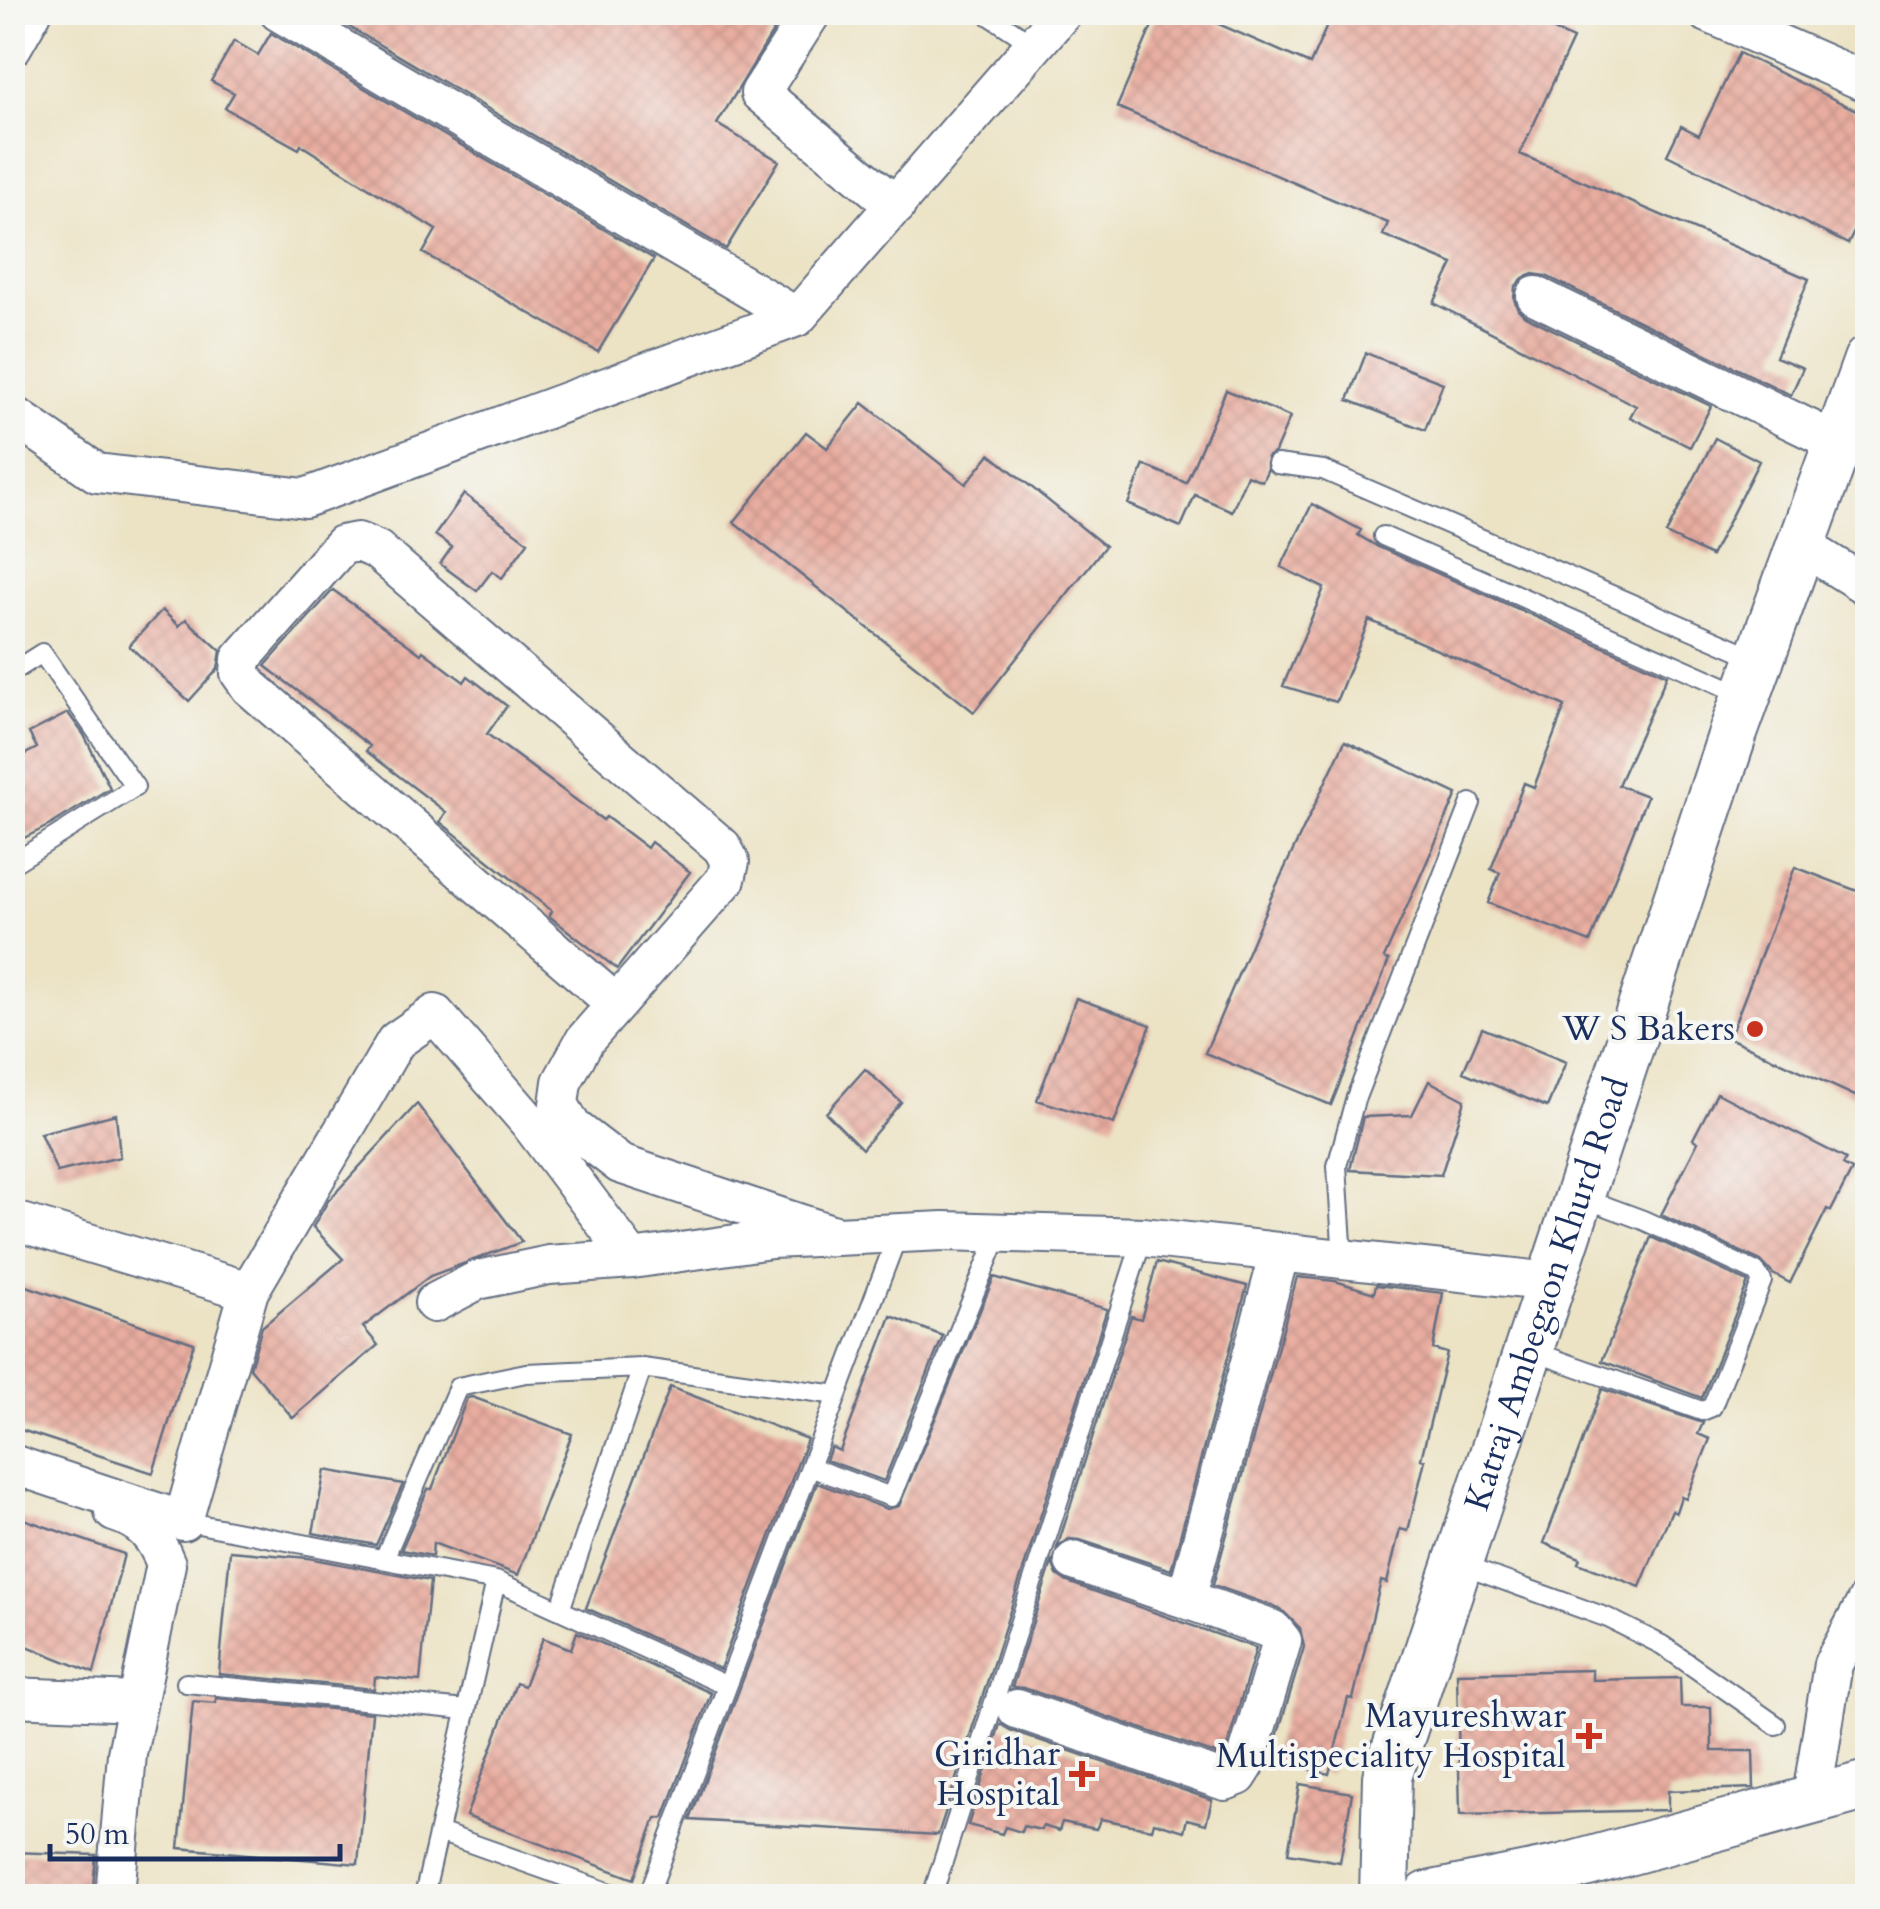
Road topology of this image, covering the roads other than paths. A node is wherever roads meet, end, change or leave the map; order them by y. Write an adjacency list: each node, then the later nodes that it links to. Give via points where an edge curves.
1 (32, 12): 8 (street)
2 (279, 12): 12 (street)
3 (812, 12): 10 (street, via 760,93)
4 (984, 12): 7 (lane)
5 (1064, 12): 7 (street)
6 (1706, 12): 9 (street)
7 (1036, 46): 10 (street)
8 (12, 48)
9 (1868, 83)
10 (896, 206): 12 (street)
11 (1536, 296): 15 (street)
12 (797, 317): 14 (street, via 306,498 97,474)
13 (1868, 360): 15 (street, Katraj Ambegaon Khurd Road)
14 (12, 414)
15 (1838, 443): 18 (street, Katraj Ambegaon Khurd Road)
16 (1277, 464): 21 (lane, via 1323,470)
17 (1383, 536): 21 (lane)
18 (1801, 545): 19 (street); 21 (street, Katraj Ambegaon Khurd Road)
19 (1868, 587)
20 (12, 672): 23 (lane, via 42,653 136,787)
21 (1753, 678): 25 (street, Katraj Ambegaon Khurd Road)
22 (1471, 803): 33 (lane, via 1351,1116 1337,1166)
23 (12, 864)
24 (615, 1003): 24 (street, via 726,879 730,862 722,847 378,550 358,542 342,545 241,659 240,673); 29 (street, via 562,1082 559,1104 572,1127 620,1164)
25 (1580, 1196): 34 (street, Katraj Ambegaon Khurd Road); 37 (lane, via 1756,1272 1762,1282 1712,1407 1702,1411)
26 (12, 1220): 35 (street)
27 (999, 1233): 28 (street); 30 (street); 41 (lane, via 891,1497)
28 (898, 1234): 29 (street); 39 (lane)
29 (837, 1236): 32 (street)
30 (1143, 1237): 31 (street); 65 (lane)
31 (1280, 1252): 33 (street); 48 (street)
32 (632, 1259): 35 (street, via 530,1122 435,1014 396,1041); 36 (street, via 549,1265 478,1280)
33 (1343, 1259): 34 (street)
34 (1551, 1282): 37 (street, Katraj Ambegaon Khurd Road)
35 (249, 1291): 43 (street)
36 (434, 1304)
37 (1528, 1350): 46 (street, Katraj Ambegaon Khurd Road)
38 (642, 1368): 39 (lane); 44 (lane, via 526,1373 458,1387); 50 (lane)
39 (837, 1395): 41 (lane)
40 (12, 1464): 43 (street)
41 (810, 1467): 52 (lane)
42 (12, 1478): 54 (street, via 132,1517 155,1536 166,1564)
43 (183, 1521): 44 (lane)
44 (384, 1559): 47 (lane)
45 (1074, 1561): 48 (street)
46 (1457, 1564): 57 (lane, via 1662,1645); 66 (street, Katraj Ambegaon Khurd Road, via 1387,1777)
47 (496, 1580): 50 (lane); 56 (lane)
48 (1186, 1599): 55 (street, via 1280,1636 1238,1776 1225,1781)
49 (1868, 1599): 59 (street, via 1833,1664)
50 (560, 1610): 52 (lane)
51 (186, 1683): 56 (lane)
52 (727, 1686): 64 (lane)
53 (12, 1697): 54 (street)
54 (136, 1702): 61 (street)
55 (1018, 1709)
56 (466, 1710): 60 (lane)
57 (1776, 1725)
58 (1868, 1785): 59 (street)
59 (1812, 1802): 67 (street, via 1562,1869)
60 (439, 1832): 62 (lane); 63 (lane)
61 (116, 1896)
62 (424, 1896)
63 (619, 1896)
64 (648, 1896)
65 (932, 1896)
66 (1384, 1896)
67 (1428, 1896)

